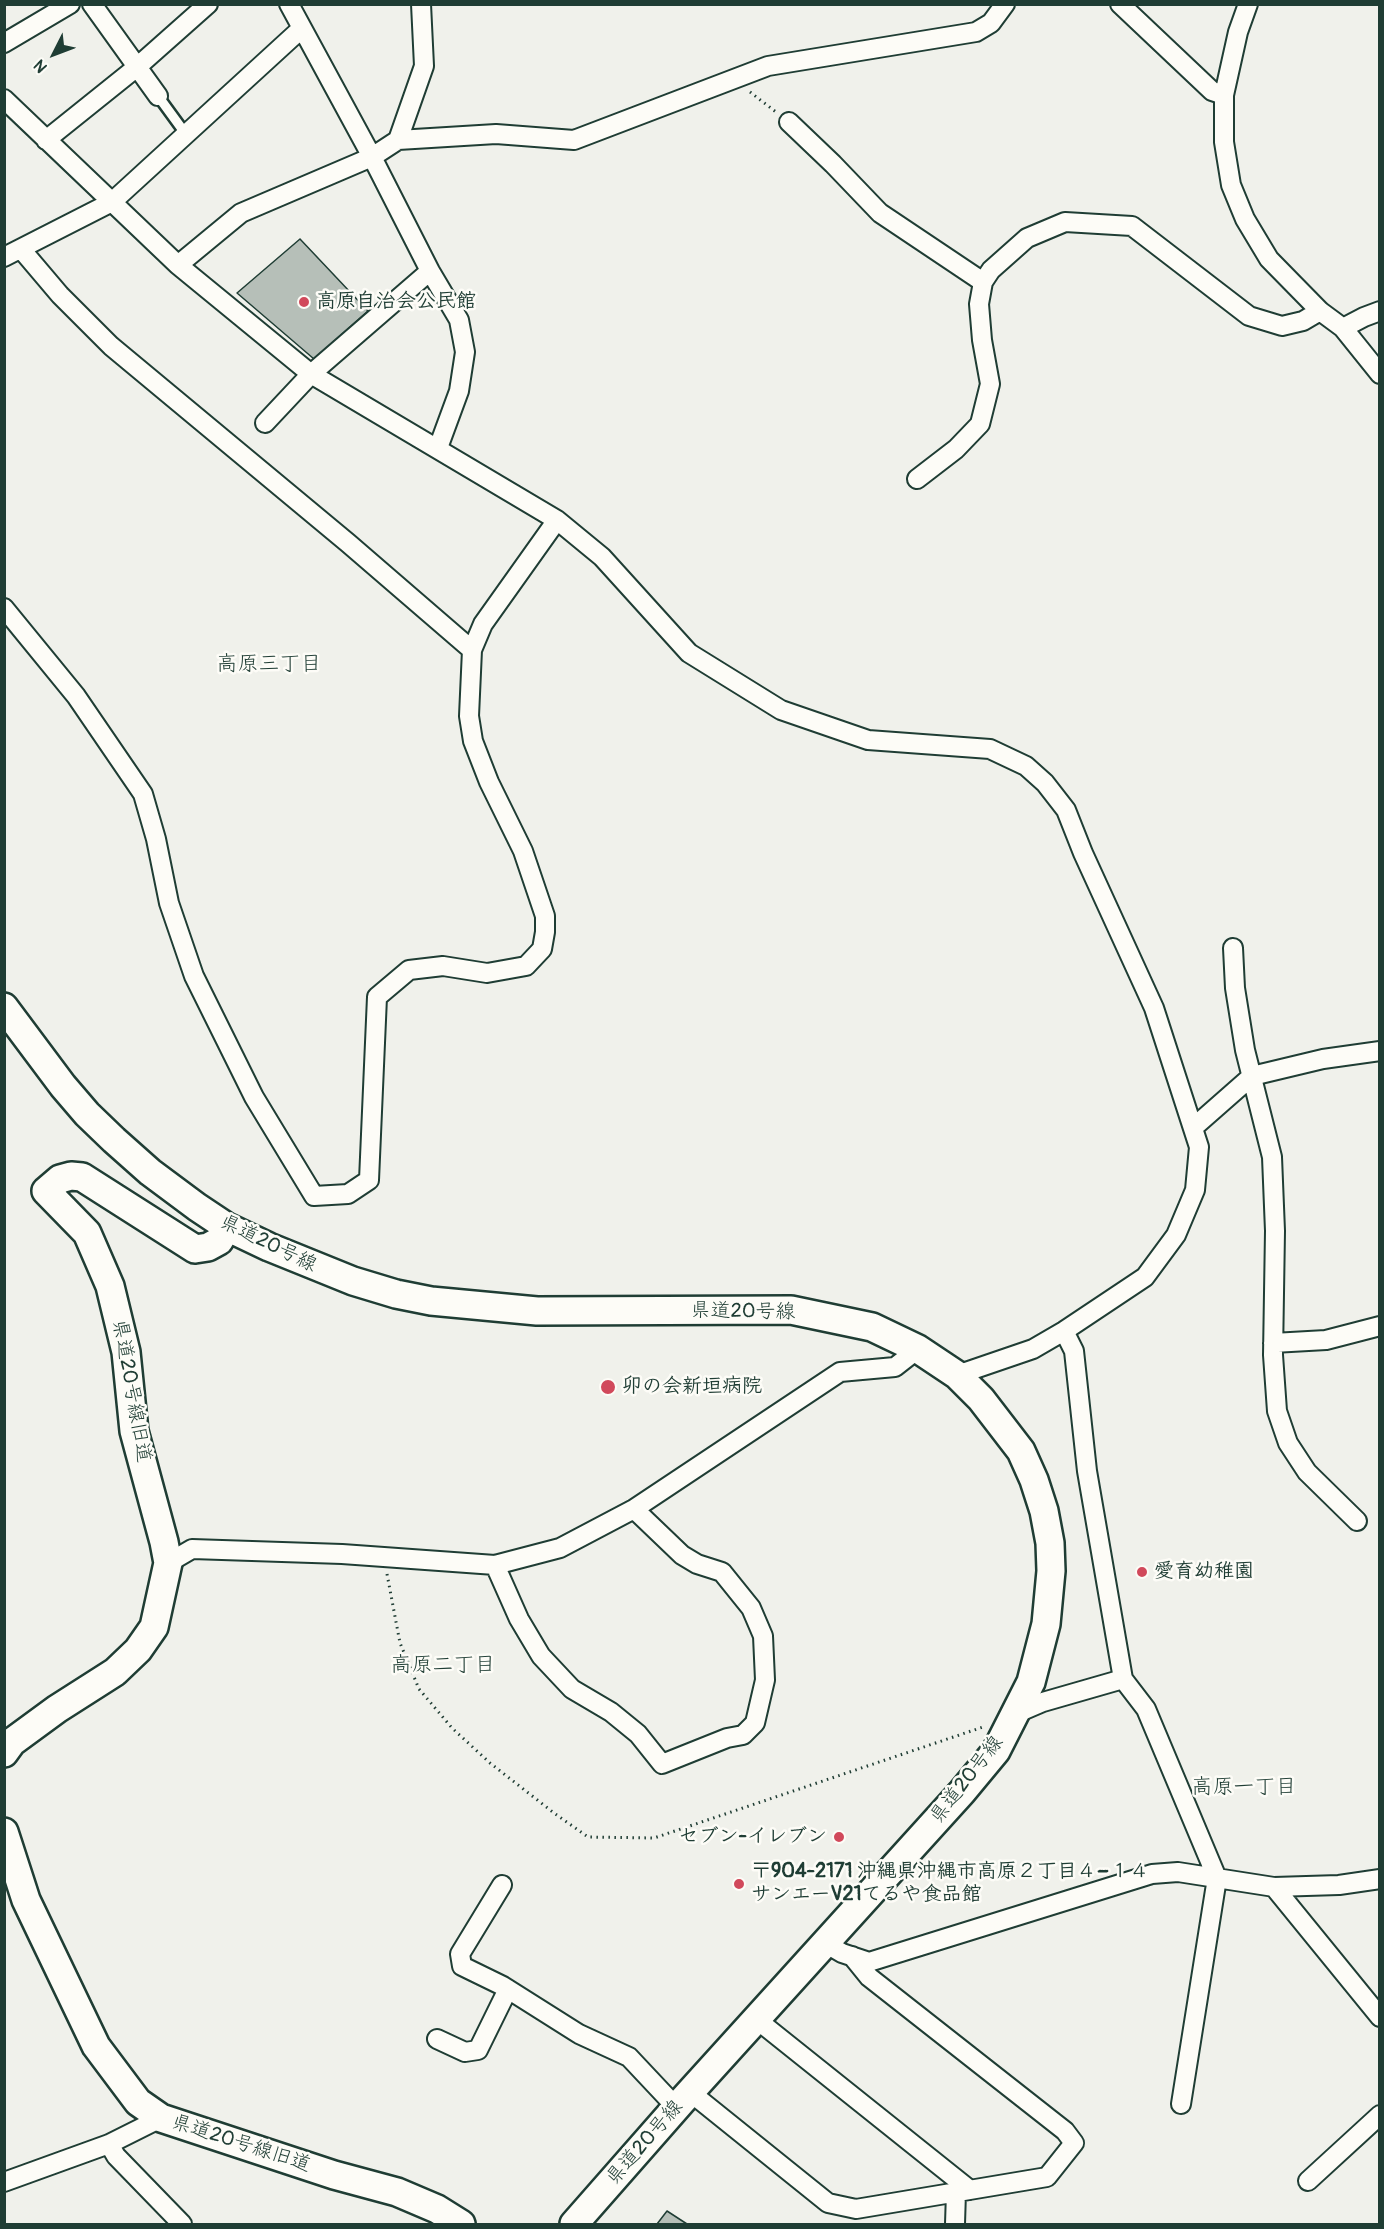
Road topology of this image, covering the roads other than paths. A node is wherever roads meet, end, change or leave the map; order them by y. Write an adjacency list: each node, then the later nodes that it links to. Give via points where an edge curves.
1 (70, 4): 10 (street)
2 (92, 4): 11 (street)
3 (208, 4): 11 (street)
4 (289, 4): 9 (street)
5 (421, 4): 18 (street, via 424,66)
6 (1005, 4): 18 (street, via 991,23 976,32 768,66 574,140 496,134)
7 (1119, 4): 12 (street, via 1212,91)
8 (1248, 4): 12 (street)
9 (301, 29): 16 (street); 19 (street)
10 (4, 43)
11 (137, 67): 13 (street); 17 (street)
12 (1224, 95): 26 (street, via 1224,142 1231,185 1245,219 1269,259)
13 (158, 96): 16 (lane)
14 (4, 99): 17 (street)
15 (789, 122): 25 (street, via 880,213)
16 (185, 134): 20 (street)
17 (46, 140): 20 (street)
18 (398, 140): 19 (street)
19 (372, 157): 23 (street, via 241,213); 24 (street)
20 (112, 202): 21 (street); 23 (street)
21 (21, 249): 22 (street); 36 (street, via 111,346)
22 (4, 258)
23 (178, 265): 29 (street)
24 (430, 271): 29 (street); 32 (street, via 459,320 465,352 459,391)
25 (983, 282): 26 (street, via 1027,237 1065,222 1132,226 1249,316 1282,326 1303,321); 33 (street, via 979,304 981,340 990,384 980,424 956,449)
26 (1320, 311): 28 (street)
27 (1380, 311): 28 (street)
28 (1343, 328): 30 (street)
29 (311, 374): 31 (street); 32 (street)
30 (1380, 374)
31 (266, 423)
32 (438, 448): 34 (street)
33 (917, 479)
34 (557, 520): 36 (street, via 483,624); 41 (street, via 602,557 688,653 781,710 868,740 990,749 1026,766 1045,783 1066,810 1154,1008)
35 (4, 608): 36 (street, via 76,696 143,794 169,903 194,976 254,1097 314,1196 348,1194 369,1180 377,997 409,970 443,966 487,974 525,966 542,949 542,905 523,850 473,741 468,716)
36 (472, 650)
37 (1233, 948): 40 (street, via 1235,988)
38 (4, 1007): 42 (main road, 県道20号線, via 87,1114 150,1172)
39 (1380, 1051): 40 (street, via 1323,1059)
40 (1252, 1076): 41 (street); 45 (street, via 1272,1157)
41 (1194, 1127): 44 (street, via 1199,1147 1196,1190 1176,1235 1145,1277)
42 (227, 1227): 46 (main road, 県道20号線, via 352,1281 431,1301 537,1311 791,1310 872,1327); 50 (main road, 県道20号線旧道, via 219,1240 195,1249 81,1177 60,1179 46,1191 87,1233 110,1286 126,1352 134,1431)
43 (1380, 1326): 45 (street, via 1326,1340)
44 (1064, 1331): 47 (street, via 1033,1349); 52 (street, via 1074,1351 1087,1471)
45 (1274, 1343): 49 (street, via 1277,1411 1288,1443 1307,1472)
46 (918, 1349): 47 (main road, 県道20号線); 48 (street, via 895,1367 840,1372)
47 (957, 1375): 53 (main road, 県道20号線, via 1021,1451 1044,1511 1050,1543 1046,1624 1031,1682)
48 (634, 1509): 51 (street, via 560,1548); 51 (street, via 682,1555 722,1572 752,1608 763,1636 765,1680 755,1723 743,1735 662,1764 638,1734 572,1689 541,1656 519,1619)
49 (1358, 1521)
50 (168, 1563): 51 (street, via 192,1549); 54 (main road, 県道20号線旧道, via 154,1627 138,1650 115,1672 12,1742)
51 (495, 1564)
52 (1123, 1679): 53 (street, via 1042,1702); 56 (street, via 1146,1709)
53 (1015, 1714): 60 (main road, 県道20号線, via 996,1751 962,1792)
54 (4, 1753)
55 (4, 1832): 69 (main road, 県道20号線旧道, via 26,1900 96,2046 138,2102)
56 (1217, 1878): 59 (street); 61 (street, via 1178,1872 1152,1874 869,1962); 67 (street)
57 (1380, 1879): 59 (street)
58 (502, 1885): 62 (street, via 460,1954 462,1966)
59 (1274, 1887): 63 (street)
60 (825, 1943): 61 (street); 64 (main road, 県道20号線)
61 (852, 1956): 73 (street, via 869,1977 1065,2131 1074,2143 1047,2177)
62 (507, 1989): 65 (street, via 478,2050 465,2052); 66 (street, via 579,2034 629,2057)
63 (1380, 2017)
64 (756, 2019): 66 (main road, 県道20号線); 73 (street)
65 (436, 2039)
66 (683, 2100): 73 (street, via 828,2203 856,2209); 76 (main road, 県道20号線)
67 (1181, 2104)
68 (1380, 2115): 71 (street)
69 (161, 2118): 70 (street); 75 (main road, 県道20号線旧道, via 397,2192)
70 (109, 2144): 72 (street); 74 (street)
71 (1308, 2181)
72 (4, 2182)
73 (963, 2191): 77 (street)
74 (182, 2224)
75 (461, 2224)
76 (574, 2224)
77 (955, 2224)

